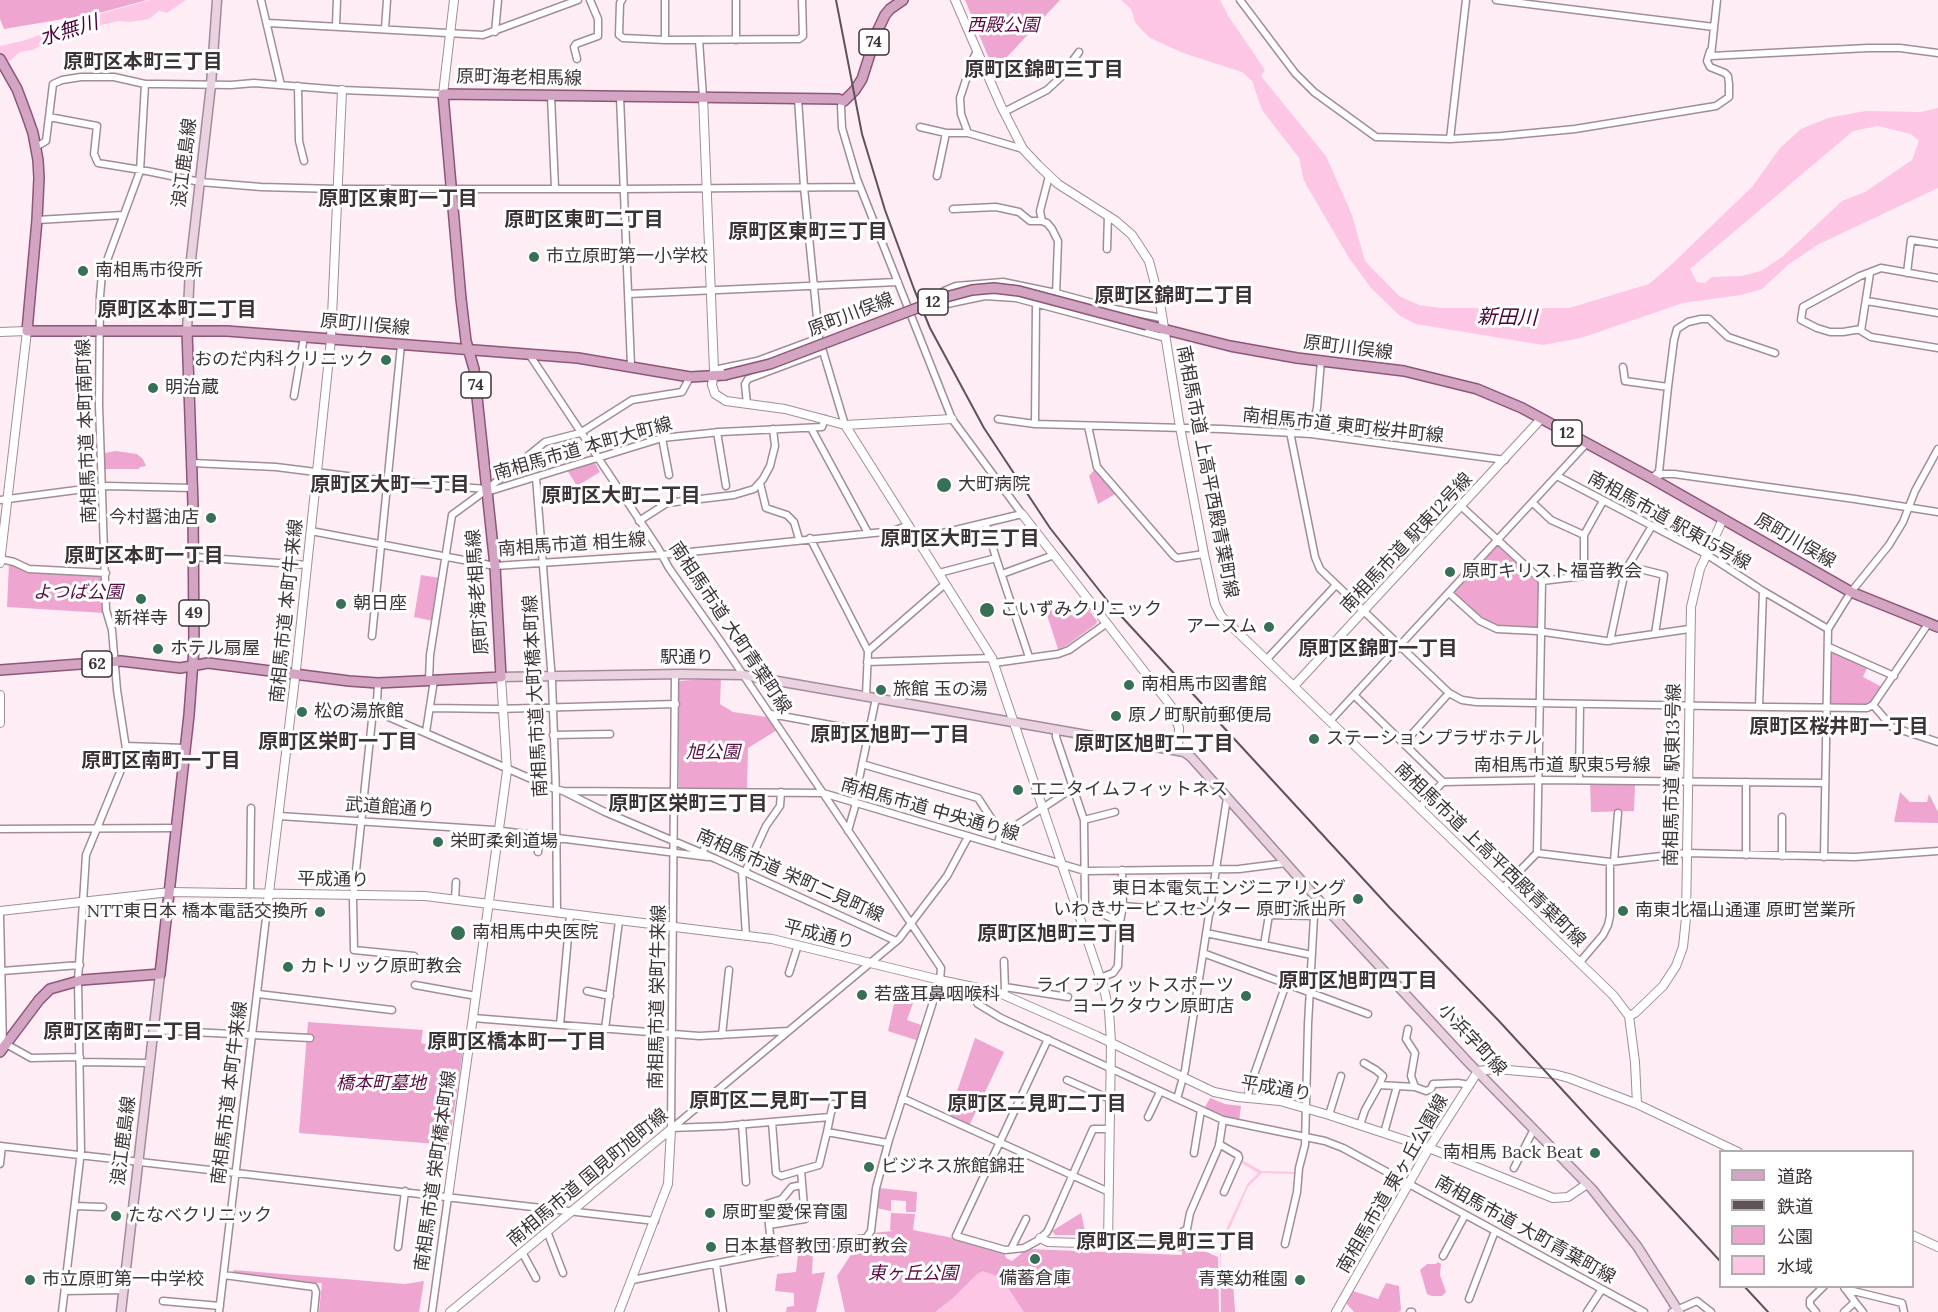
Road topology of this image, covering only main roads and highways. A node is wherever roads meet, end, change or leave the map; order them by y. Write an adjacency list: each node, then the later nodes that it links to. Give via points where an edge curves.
1 (216, 0): 5 (main road, 浪江鹿島線)
2 (903, 0): 3 (main road, 74)
3 (891, 4): 6 (main road, 原町海老相馬線 / 74, via 862,79 844,101 443,94)
4 (0, 59): 5 (main road, 原町川俣線 / 12, via 26,112 36,147 37,220 27,331)
5 (187, 331): 6 (main road, 原町川俣線 / 12); 8 (main road, 49, via 193,488)
6 (469, 350): 7 (main road, 原町川俣線 / 12, bridge, via 578,358 690,377 725,375 770,364 946,297 994,288 1020,291 1147,325 1166,334 1404,371 1497,397 1651,478 1851,592); 10 (main road, 原町海老相馬線 / 74, via 495,567)
7 (1938, 627)
8 (192, 665): 9 (main road, 62, via 180,668 128,662); 10 (main road, 駅通り, via 208,663 378,683); 12 (main road, 49)
9 (0, 670)
10 (501, 677): 11 (main road, 駅通り, via 743,675)
11 (1178, 750): 14 (main road, 小浜字町線, via 1191,757 1324,906 1587,1184 1636,1246)
12 (160, 974): 13 (main road, via 78,980 56,986 45,994); 15 (main road, 浪江鹿島線)
13 (3, 1048)
14 (1676, 1311)
15 (122, 1312)

